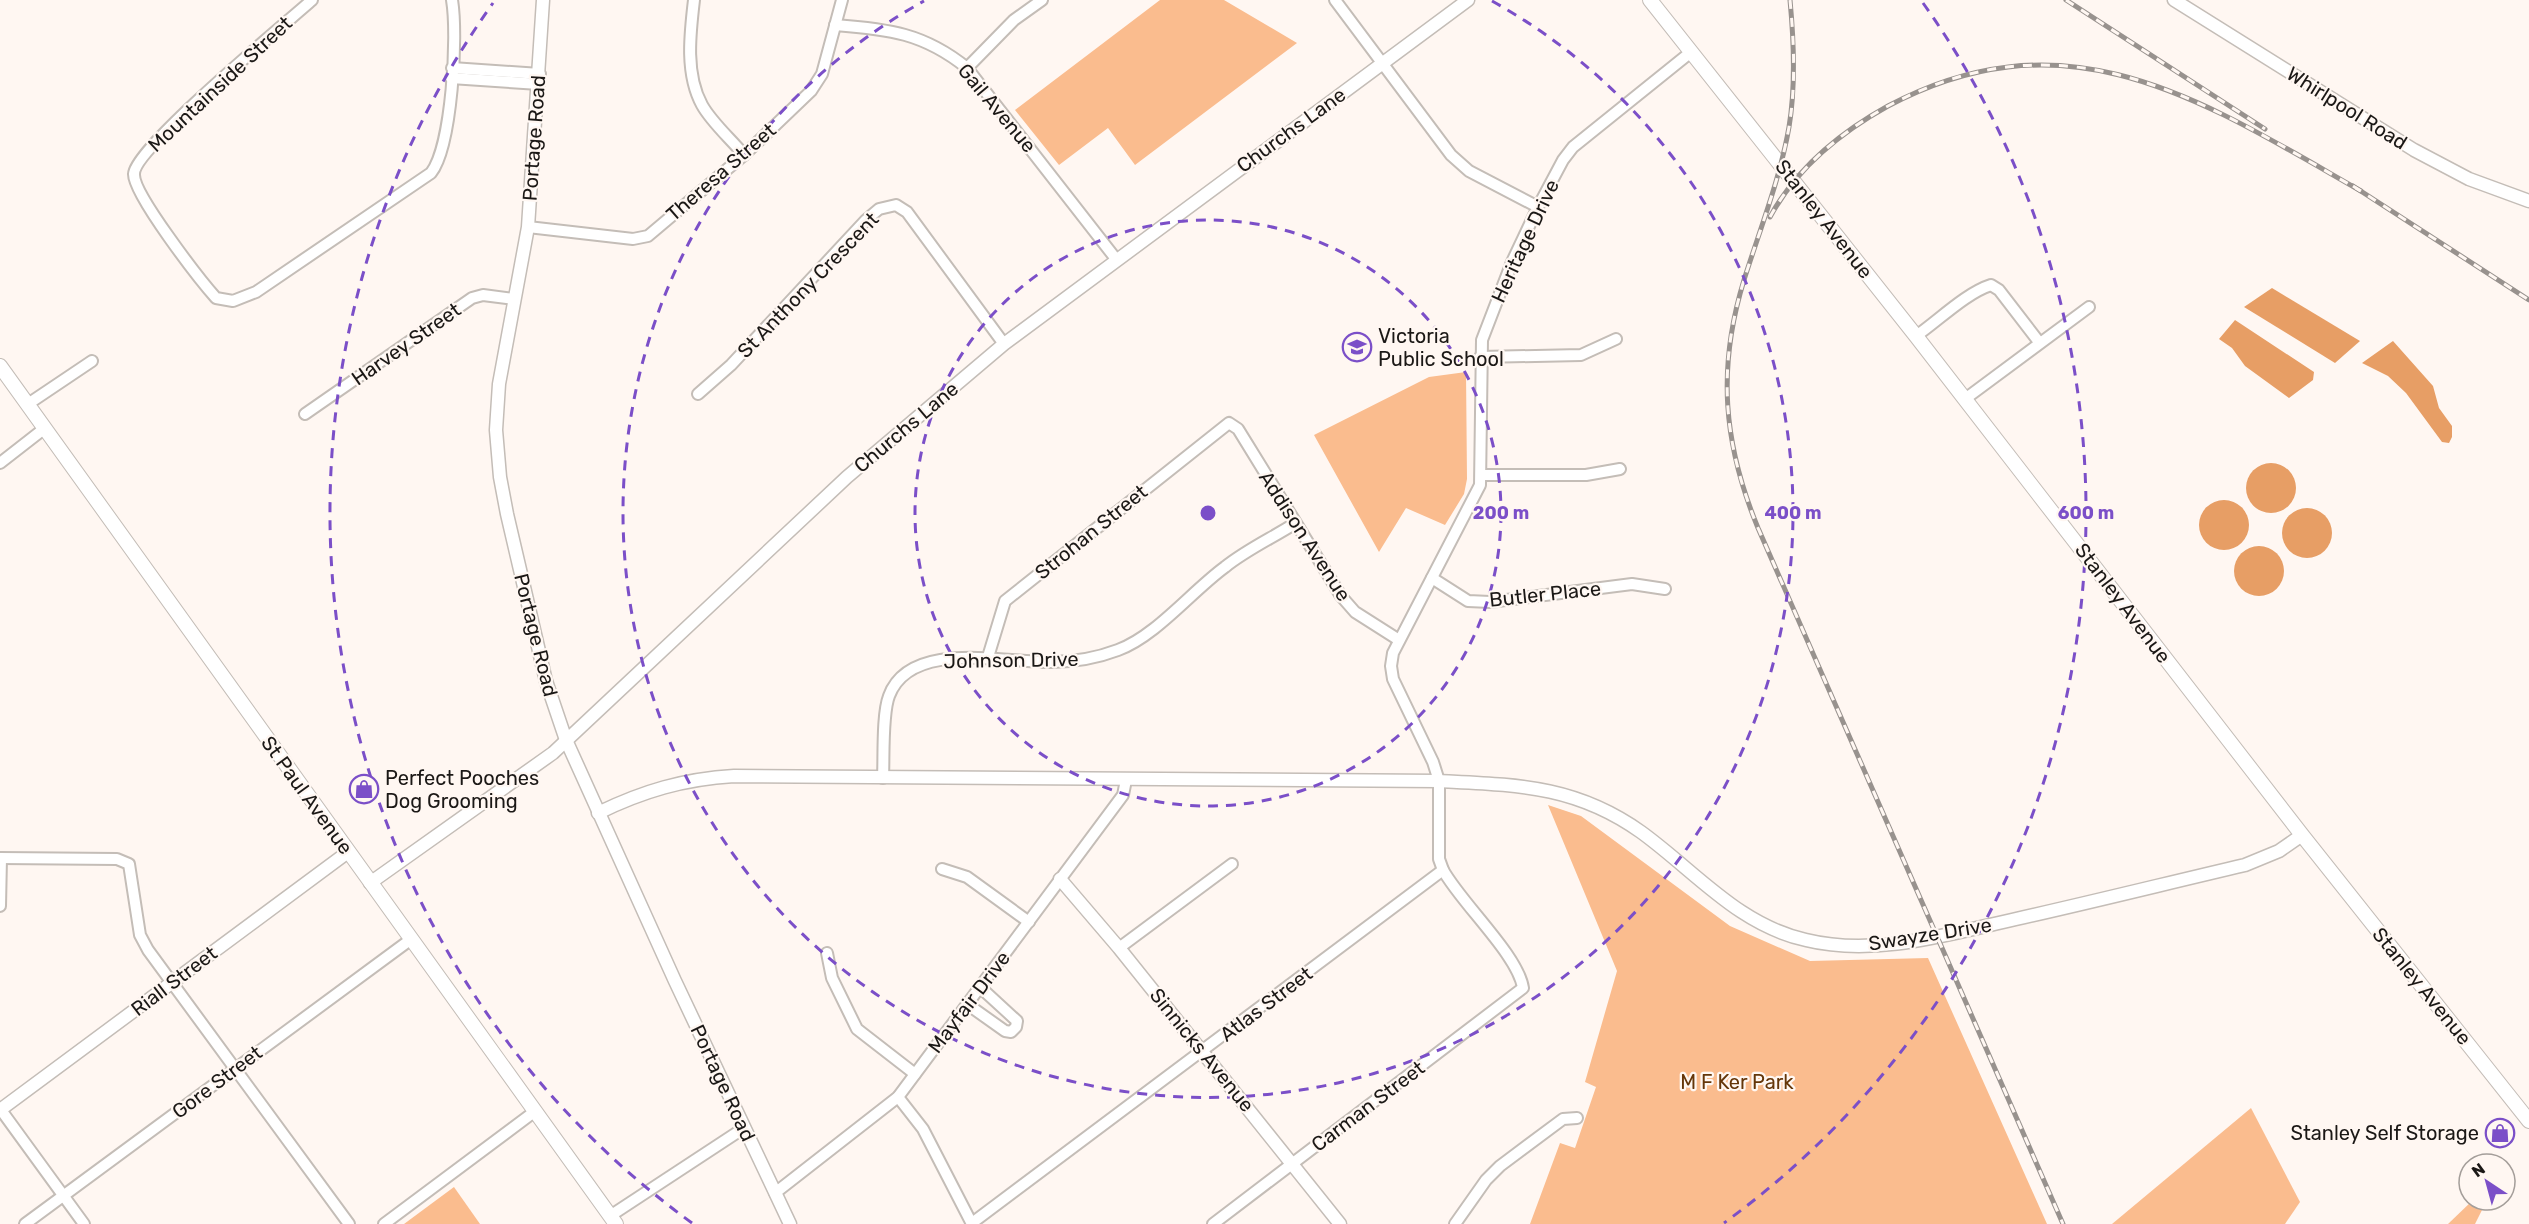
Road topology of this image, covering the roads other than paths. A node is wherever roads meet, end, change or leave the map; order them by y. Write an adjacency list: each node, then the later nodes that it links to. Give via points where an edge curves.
1 (312, 0): 15 (street, Mountainside Street, via 163,134 135,165 134,180 216,298 233,302 256,292 431,173 444,145)
2 (452, 0): 15 (street, Mountainside Street)
3 (543, 0): 16 (street, Portage Road)
4 (694, 0): 17 (street, via 690,36 693,78 702,105)
5 (842, 0): 11 (street, Theresa Street)
6 (1041, 0): 14 (street, via 1014,20)
7 (1335, 0): 13 (street)
8 (1468, 0): 13 (street, Churchs Lane)
9 (1650, 0): 12 (main road, Stanley Avenue)
10 (2174, 0): 18 (street, Whirlpool Road, via 2414,150 2469,180)
11 (835, 25): 14 (street, Gail Avenue, via 888,30 935,44); 17 (street, Theresa Street, via 822,74 811,91)
12 (1691, 52): 19 (street, Heritage Drive, via 1573,147); 24 (main road, Stanley Avenue)
13 (1383, 62): 19 (street, via 1451,155 1469,171); 21 (street, Churchs Lane)
14 (967, 68): 21 (street, Gail Avenue)
15 (452, 73): 16 (street)
16 (539, 79): 20 (street, Portage Road)
17 (744, 155): 20 (street, Theresa Street, via 648,236 633,239)
18 (2529, 201)
19 (1538, 207): 28 (street, Heritage Drive, via 1490,317)
20 (528, 227): 22 (street, Portage Road)
21 (1116, 259): 27 (street, Churchs Lane)
22 (514, 299): 34 (street, Harvey Street, via 483,295 472,298); 45 (street, Portage Road, via 499,384 496,430 500,477 532,627)
23 (2089, 307): 26 (street)
24 (1916, 336): 26 (street, via 1974,290 1991,285); 32 (main road, Stanley Avenue)
25 (1616, 339): 28 (street, via 1581,356)
26 (2039, 342): 32 (street)
27 (1005, 344): 31 (street, St Anthony Crescent, via 907,212 896,205 879,209 866,220 731,365); 45 (street, Churchs Lane, via 839,484)
28 (1480, 357): 39 (street, Heritage Drive)
29 (92, 361): 33 (street)
30 (0, 366): 33 (main road, St Paul Avenue)
31 (698, 394)
32 (1965, 399): 50 (main road, Stanley Avenue)
33 (27, 404): 36 (main road, St Paul Avenue)
34 (305, 414)
35 (1222, 426): 40 (street, Addison Avenue, via 1228,423 1238,429); 44 (street, Strohan Street, via 1005,601)
36 (45, 428): 37 (street); 51 (main road, St Paul Avenue)
37 (0, 463)
38 (1620, 469): 39 (street, via 1586,476)
39 (1481, 476): 41 (street, Heritage Drive, via 1471,505)
40 (1294, 524): 43 (street, Addison Avenue, via 1348,606); 44 (street, Johnson Drive, via 1226,566 1120,650 1089,659 1050,662)
41 (1432, 578): 42 (street, Butler Place, via 1468,601 1490,602 1632,584); 43 (street, Heritage Drive)
42 (1665, 589)
43 (1399, 640): 48 (street, Heritage Drive, via 1391,666 1394,679)
44 (988, 657): 46 (street, Johnson Drive, via 927,662 910,670 895,684 888,698)
45 (566, 740): 49 (street, Portage Road); 57 (street, Churchs Lane)
46 (883, 778): 47 (street, Swayze Drive); 49 (street, Swayze Drive, via 734,776 668,784)
47 (1126, 780): 48 (street, Swayze Drive); 56 (street, Mayfair Drive, via 1123,795)
48 (1438, 781): 50 (street, Swayze Drive, via 1552,790 1605,811 1635,828 1737,910 1778,931 1833,944 1896,943 2034,915 2245,865 2271,855); 55 (street, Heritage Drive, via 1439,859)
49 (598, 813): 74 (street, Portage Road)
50 (2302, 835): 73 (main road, Stanley Avenue)
51 (348, 852): 57 (main road, St Paul Avenue); 63 (street, Riall Street)
52 (0, 858): 58 (street); 63 (street, via 124,861 132,871 140,935)
53 (1232, 864): 61 (street)
54 (942, 869): 59 (street, via 968,877)
55 (1443, 870): 66 (street, Atlas Street); 75 (street, Carman Street, via 1512,963 1523,988)
56 (1060, 879): 59 (street, Mayfair Drive); 61 (street, Sinnicks Avenue)
57 (370, 883): 60 (main road, St Paul Avenue)
58 (0, 906)
59 (1029, 922): 64 (street, Mayfair Drive)
60 (410, 940): 67 (street, Gore Street); 71 (main road, St Paul Avenue)
61 (1119, 948): 66 (street, Sinnicks Avenue)
62 (827, 953): 68 (street, via 832,978 857,1029)
63 (172, 982): 67 (street); 70 (street, Riall Street)
64 (981, 988): 65 (street, Mayfair Drive); 65 (street, via 1012,1015 1016,1027 1005,1031)
65 (967, 1005): 68 (street, Mayfair Drive)
66 (1203, 1052): 75 (street, Sinnicks Avenue); 79 (street, Atlas Street)
67 (236, 1068): 77 (street, Gore Street); 82 (street)
68 (915, 1074): 69 (street, Mayfair Drive)
69 (898, 1097): 76 (street, Mayfair Drive); 79 (street, via 923,1130)
70 (0, 1110): 77 (street)
71 (534, 1112): 78 (main road, St Paul Avenue); 83 (street)
72 (1577, 1118): 87 (street, via 1563,1119 1500,1166 1485,1180)
73 (2529, 1120)
74 (744, 1128): 76 (street, Portage Road); 78 (street)
75 (1292, 1164): 85 (street, Carman Street); 86 (street, Sinnicks Avenue)
76 (775, 1193): 84 (street, Portage Road)
77 (63, 1196): 80 (street, Gore Street); 81 (street)
78 (613, 1220)
79 (972, 1223)
80 (25, 1224)
81 (84, 1224)
82 (349, 1224)
83 (384, 1224)
84 (790, 1224)
85 (1213, 1224)
86 (1341, 1224)
87 (1455, 1224)

